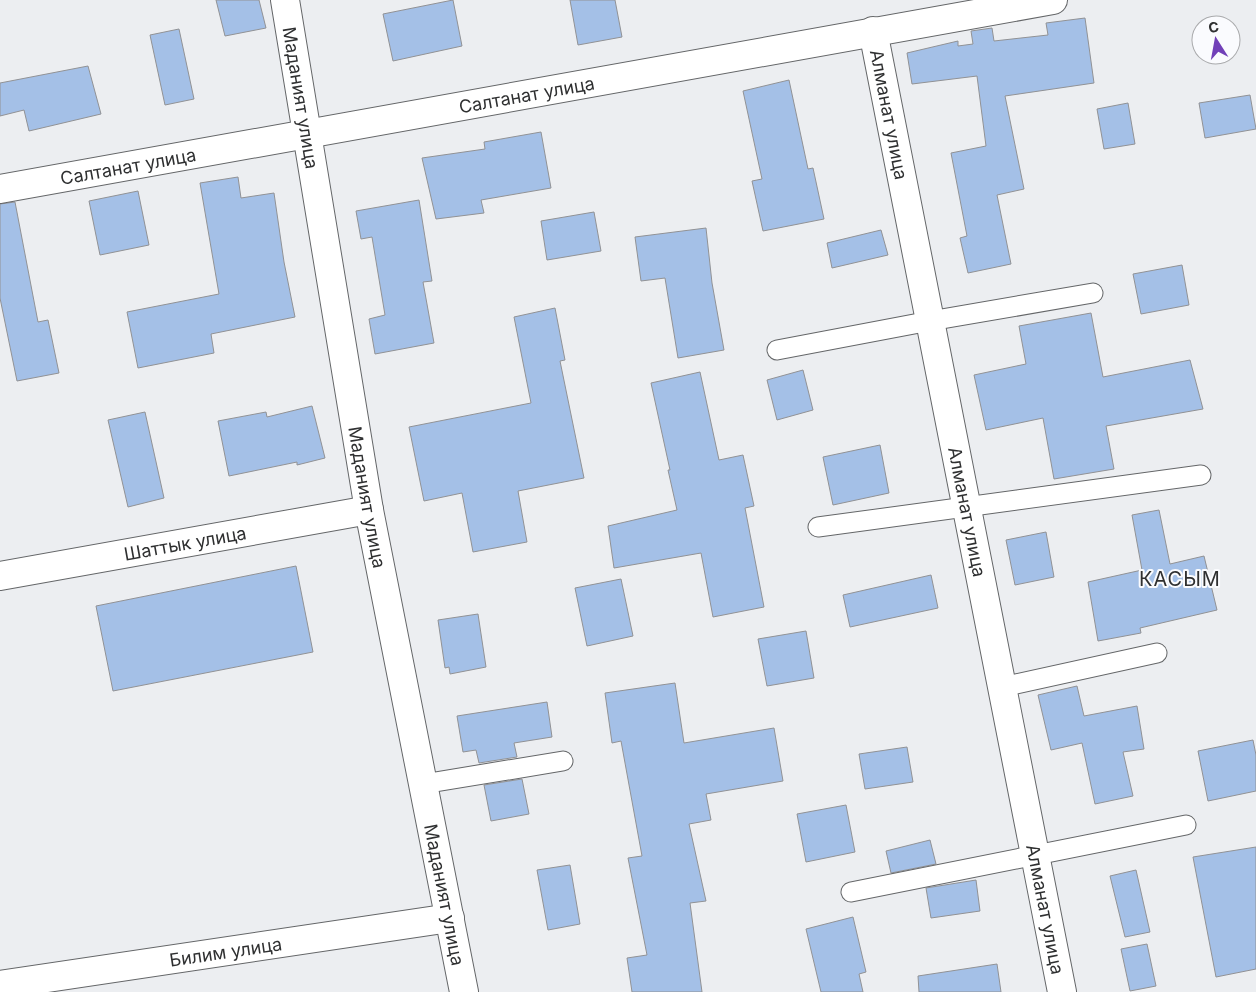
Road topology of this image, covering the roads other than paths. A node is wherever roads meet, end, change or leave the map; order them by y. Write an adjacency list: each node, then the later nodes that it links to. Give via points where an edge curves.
1 (284, 0): 4 (street, Маданият улица)
2 (1053, 0): 3 (street, Салтанат улица)
3 (873, 32): 4 (street, Салтанат улица); 7 (street, Алманат улица)
4 (307, 135): 5 (street, Салтанат улица); 11 (street, Маданият улица)
5 (0, 189)
6 (1093, 293): 7 (lane)
7 (930, 320): 8 (lane); 10 (street, Алманат улица)
8 (777, 350)
9 (1201, 475): 10 (lane)
10 (966, 505): 12 (lane); 15 (street, Алманат улица)
11 (369, 510): 13 (street, Шаттык улица); 17 (street, Маданият улица)
12 (818, 527)
13 (0, 576)
14 (1157, 653): 15 (lane)
15 (1002, 687): 19 (street, Алманат улица)
16 (563, 762): 17 (lane)
17 (423, 784): 21 (street, Маданият улица)
18 (1186, 825): 19 (lane)
19 (1035, 856): 20 (lane); 24 (street, Алманат улица)
20 (851, 892)
21 (450, 918): 22 (street, Билим улица); 23 (street, Маданият улица)
22 (0, 985)
23 (464, 992)
24 (1062, 992)

